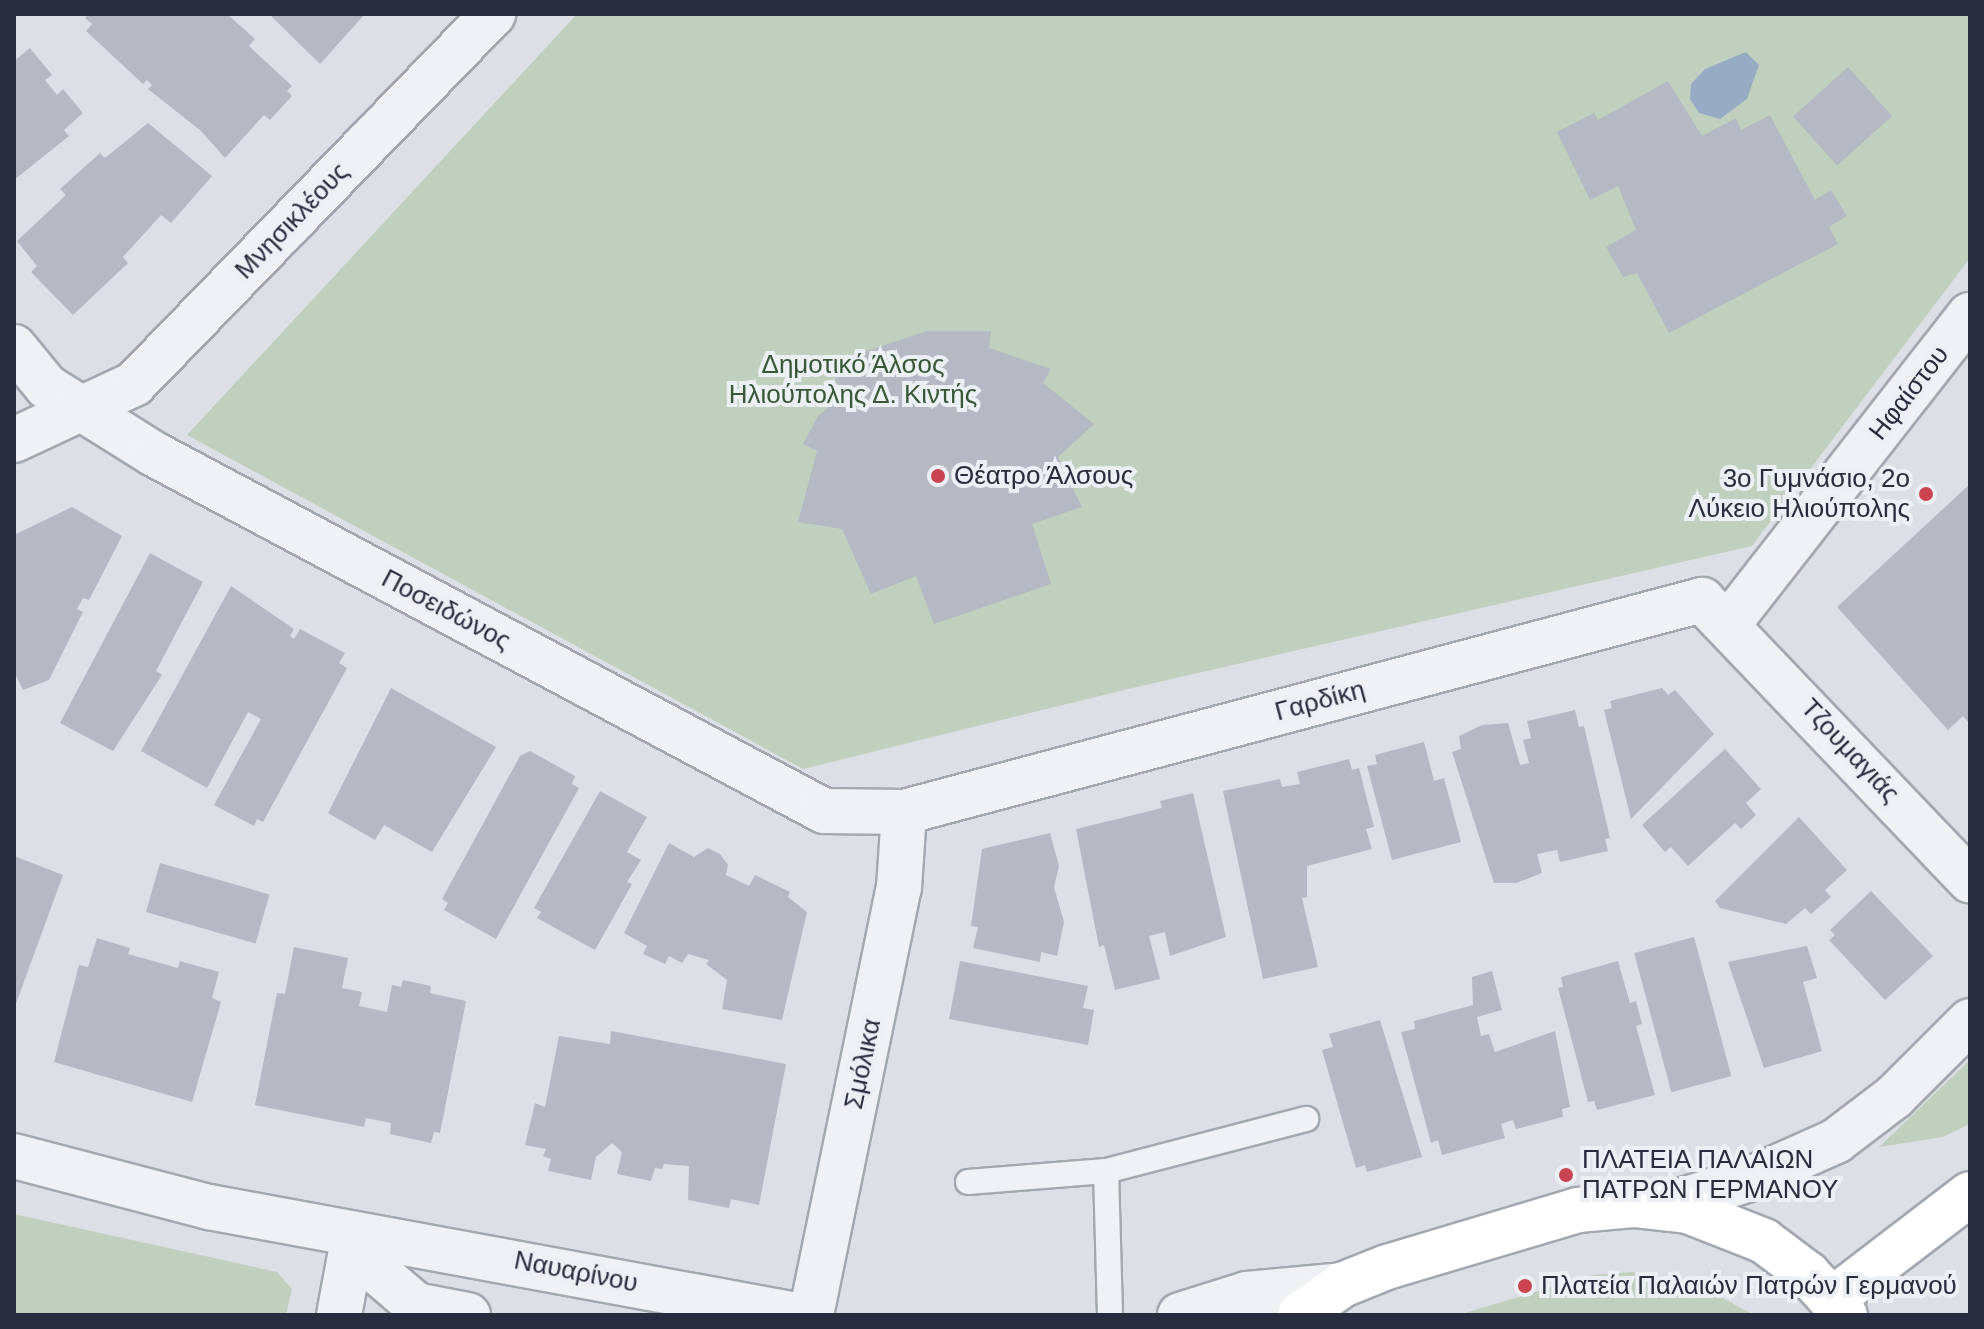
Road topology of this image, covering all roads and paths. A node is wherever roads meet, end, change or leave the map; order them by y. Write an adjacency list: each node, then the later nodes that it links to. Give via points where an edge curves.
1 (493, 14): 4 (street, Μνησικλέους, via 134,384)
2 (1970, 315): 6 (street, Ηφαίστου)
3 (14, 347): 4 (street, Ποσειδώνος, via 47,387)
4 (77, 409): 5 (street, Μνησικλέους); 7 (street, Ποσειδώνος, via 824,811)
5 (14, 440)
6 (1729, 623): 7 (street, Γαρδίκη, via 1702,600); 8 (street, Τζουμαγιάς)
7 (904, 812): 22 (street, Σμόλικα, via 899,888)
8 (1970, 880)
9 (1970, 1021): 15 (street, via 1895,1096 1836,1141 1753,1178)
10 (1306, 1119): 12 (lane)
11 (14, 1156): 16 (street, Ναυαρίνου, via 209,1207)
12 (1106, 1171): 13 (lane); 23 (lane)
13 (968, 1182)
14 (1970, 1194): 18 (main road)
15 (1661, 1207): 17 (main road, via 1578,1210); 18 (main road, via 1714,1219 1764,1241)
16 (354, 1235): 19 (street); 20 (street, via 381,1275 416,1305); 21 (street, Ναυαρίνου, via 451,1248)
17 (1342, 1285): 24 (street, via 1247,1294); 25 (main road)
18 (1839, 1306)
19 (339, 1315)
20 (468, 1315)
21 (797, 1315)
22 (811, 1315)
23 (1110, 1315)
24 (1180, 1315)
25 (1300, 1315)

